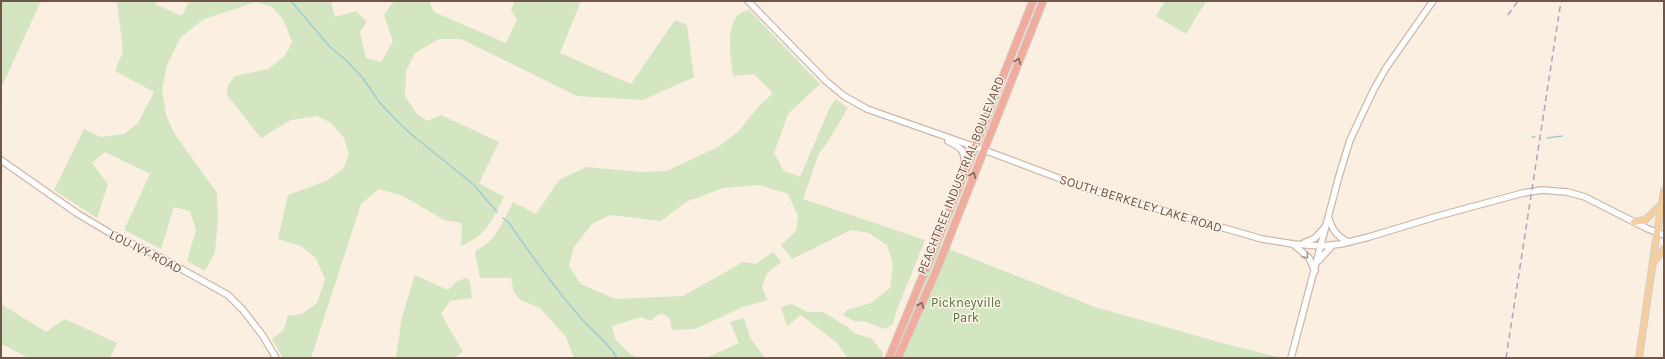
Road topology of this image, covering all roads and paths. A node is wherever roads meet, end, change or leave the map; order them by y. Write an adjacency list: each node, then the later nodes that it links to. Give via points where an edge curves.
1 (748, 1): 5 (street, SOUTH BERKELEY LAKE ROAD, via 802,58 839,92 867,109)
2 (1033, 1): 6 (highway, PEACHTREE INDUSTRIAL BOULEVARD)
3 (1043, 1): 7 (highway, PEACHTREE INDUSTRIAL BOULEVARD, one-way to 3)
4 (1433, 1): 12 (street, via 1386,68 1364,110 1350,140)
5 (928, 131): 6 (street, SOUTH BERKELEY LAKE ROAD); 9 (street, via 962,150 965,158)
6 (974, 147): 7 (street, SOUTH BERKELEY LAKE ROAD); 9 (highway, PEACHTREE INDUSTRIAL BOULEVARD)
7 (984, 150): 18 (street, SOUTH BERKELEY LAKE ROAD, via 1085,188 1262,239); 27 (highway, PEACHTREE INDUSTRIAL BOULEVARD, one-way to 7, via 937,269)
8 (1, 160): 25 (street, LOU IVY ROAD, via 78,214 228,295 251,320)
9 (962, 176): 26 (highway, PEACHTREE INDUSTRIAL BOULEVARD)
10 (1664, 191): 11 (main road)
11 (1662, 204): 13 (main road, via 1645,220); 15 (main road)
12 (1329, 218): 14 (street); 17 (street, via 1334,231)
13 (1634, 222): 15 (street, SOUTH BERKELEY LAKE ROAD); 17 (street, SOUTH BERKELEY LAKE ROAD, via 1594,201 1567,192 1542,190)
14 (1327, 225): 18 (street, via 1315,238); 20 (street)
15 (1656, 233): 16 (street, SOUTH BERKELEY LAKE ROAD); 23 (main road)
16 (1664, 235)
17 (1349, 242): 19 (street, SOUTH BERKELEY LAKE ROAD)
18 (1296, 244): 20 (street, SOUTH BERKELEY LAKE ROAD); 24 (street, one-way to 24, via 1309,258)
19 (1335, 244): 20 (street, SOUTH BERKELEY LAKE ROAD); 22 (street)
20 (1321, 246): 22 (street)
21 (1664, 249): 23 (main road)
22 (1317, 262): 24 (street)
23 (1652, 264): 29 (main road)
24 (1315, 271): 28 (street)
25 (276, 358)
26 (889, 358)
27 (898, 358)
28 (1291, 358)
29 (1639, 358)

